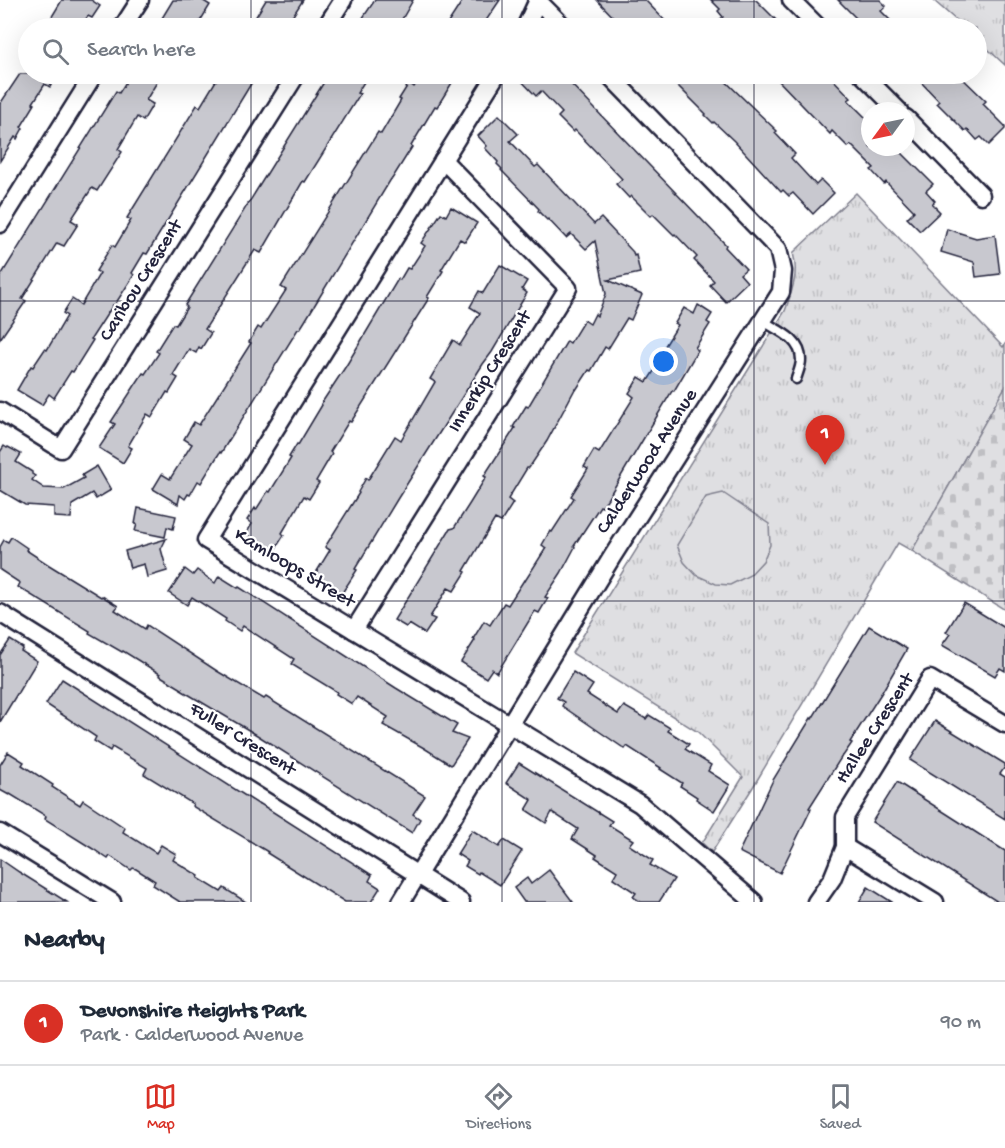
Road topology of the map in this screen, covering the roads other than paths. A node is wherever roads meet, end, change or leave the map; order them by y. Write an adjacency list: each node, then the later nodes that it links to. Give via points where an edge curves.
1 (140, 0): 5 (street)
2 (343, 0): 6 (street)
3 (538, 0): 7 (street); 8 (street)
4 (791, 0): 9 (street)
5 (128, 18)
6 (331, 18)
7 (530, 18)
8 (555, 18)
9 (809, 18)
10 (88, 84): 19 (street)
11 (291, 84): 22 (street, Caribou Crescent, via 61,449)
12 (491, 84): 17 (street, Kamloops Street)
13 (618, 84): 20 (street, Calderwood Avenue, via 778,249 783,271 781,292)
14 (872, 84): 15 (street)
15 (890, 102)
16 (915, 127): 18 (street)
17 (443, 160): 24 (street, Innerkip Crescent, via 568,288); 24 (street, Kamloops Street, via 206,540)
18 (981, 195)
19 (0, 224)
20 (763, 321): 21 (lane, via 791,338 799,350 802,362); 26 (street, Calderwood Avenue)
21 (796, 379)
22 (0, 411)
23 (0, 613): 29 (street, Fuller Crescent)
24 (354, 630): 26 (street, Kamloops Street)
25 (1005, 724): 28 (street, Hallee Crescent, via 930,679 845,817)
26 (509, 725): 29 (street, Calderwood Avenue); 33 (street, Kamloops Street, via 640,804)
27 (0, 833): 30 (street)
28 (845, 847): 34 (street, Hallee Crescent, via 832,879); 35 (street)
29 (418, 875): 31 (street, Calderwood Avenue); 32 (street, Fuller Crescent)
30 (112, 902)
31 (401, 902)
32 (461, 902)
33 (754, 902)
34 (816, 902)
35 (935, 902)

